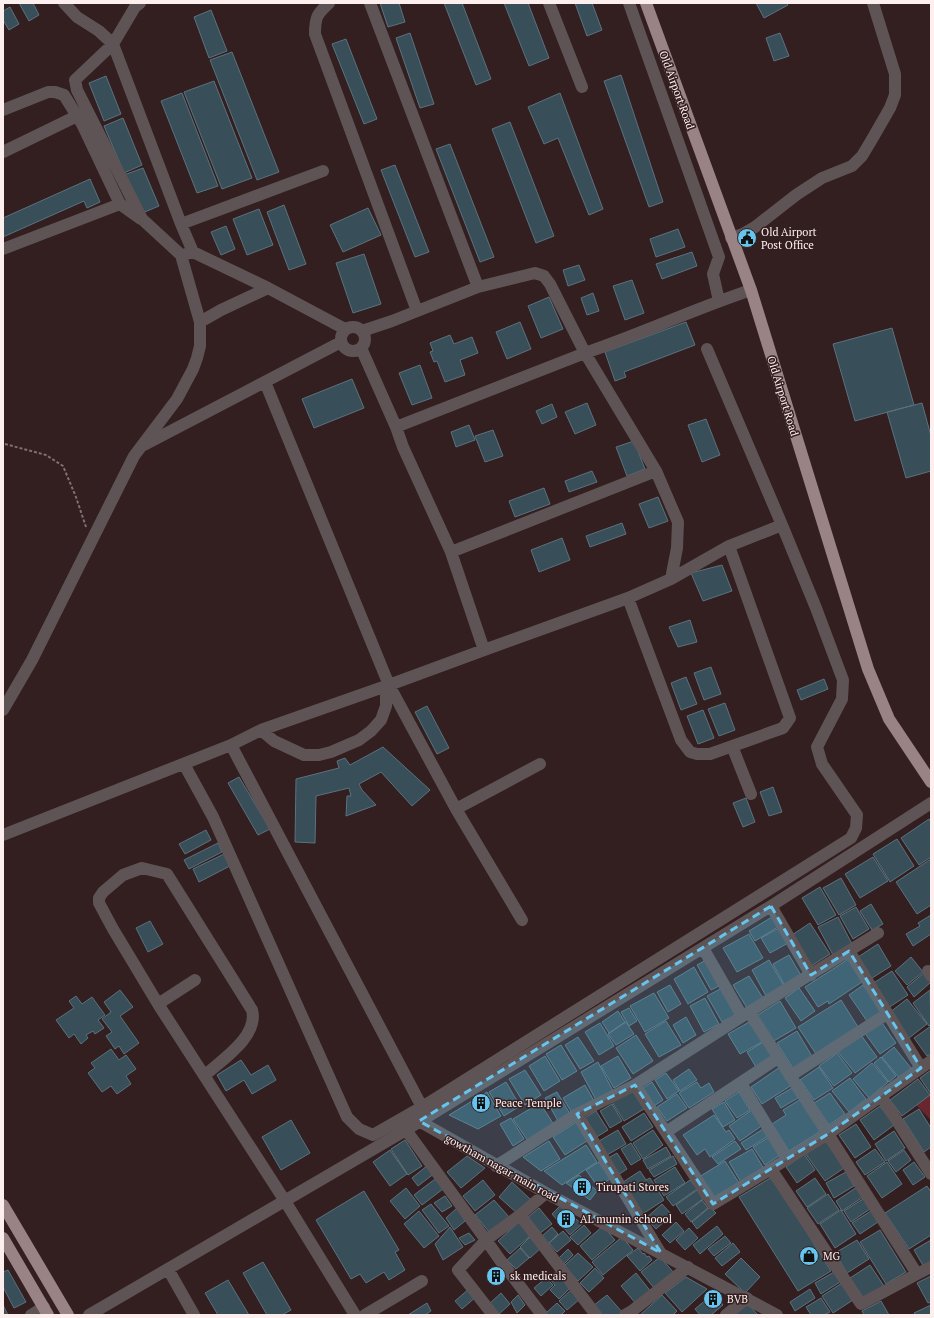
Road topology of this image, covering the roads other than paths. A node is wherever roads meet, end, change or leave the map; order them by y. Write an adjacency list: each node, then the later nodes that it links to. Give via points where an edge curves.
1 (64, 3): 9 (street, via 77,17)
2 (140, 3): 9 (street, via 135,7)
3 (329, 3): 26 (street, via 319,12 315,22 315,34)
4 (370, 3): 22 (street)
5 (549, 3): 10 (street)
6 (629, 3): 25 (street, via 719,256 713,274)
7 (646, 3): 18 (main road, Old Airport Road)
8 (873, 3): 18 (street, via 895,74 895,95 862,156 852,166 822,178 796,195 755,227)
9 (114, 44): 16 (street, via 75,80); 17 (street)
10 (582, 87)
11 (3, 110): 12 (street, via 48,92 55,92 64,95)
12 (77, 116): 13 (street); 15 (street)
13 (3, 152)
14 (323, 171): 17 (street)
15 (120, 204): 16 (street); 19 (street)
16 (142, 219): 21 (street)
17 (181, 224): 20 (street)
18 (731, 238): 24 (main road, Old Airport Road)
19 (3, 249)
20 (193, 252): 21 (street); 23 (street)
21 (181, 255): 27 (street)
22 (478, 287): 26 (street); 33 (street, via 535,273 544,276)
23 (268, 288): 27 (street); 28 (street)
24 (751, 290): 25 (street); 51 (main road, Old Airport Road, via 868,669 889,719)
25 (718, 301): 33 (street)
26 (417, 311): 29 (street)
27 (200, 322): 36 (street, via 200,346 193,369 177,399)
28 (345, 329): 29 (street, via 354,326); 30 (street, via 341,335)
29 (362, 331): 31 (street, via 365,340)
30 (341, 342): 31 (street, via 349,351); 34 (street)
31 (361, 348): 35 (street)
32 (707, 349): 38 (street)
33 (585, 353): 35 (street); 37 (street)
34 (265, 382): 36 (street); 44 (street)
35 (396, 427): 40 (street)
36 (141, 446): 45 (street, via 32,660)
37 (656, 471): 40 (street); 41 (street, via 678,522 677,548)
38 (782, 525): 39 (street); 73 (street, via 843,680 842,699 817,747 822,764 857,815 856,828 851,838)
39 (729, 546): 41 (street); 48 (street, via 790,718 783,728)
40 (451, 552): 43 (street)
41 (671, 579): 42 (street)
42 (628, 598): 43 (street); 48 (street, via 681,740 690,752 697,754 710,754)
43 (484, 650): 44 (street)
44 (387, 686): 46 (street); 46 (street, via 386,706 381,720 359,740 331,752 304,755 274,741); 54 (street)
45 (3, 710)
46 (261, 730): 47 (street)
47 (231, 745): 49 (street); 73 (street)
48 (732, 746): 52 (street)
49 (184, 764): 55 (street); 73 (street, via 213,817 347,1117 359,1129 373,1136)
50 (540, 764): 54 (street)
51 (931, 782)
52 (751, 794)
53 (931, 803): 56 (street)
54 (456, 810): 57 (street)
55 (5, 834)
56 (771, 906): 59 (street); 61 (street)
57 (522, 920)
58 (878, 933): 60 (street)
59 (703, 948): 64 (street); 75 (street)
60 (849, 951): 61 (street); 65 (street)
61 (811, 975): 64 (street)
62 (195, 980): 63 (street)
63 (158, 1004): 68 (street); 68 (street, via 99,903 99,898 114,882 123,875 142,868 167,874 254,1016 248,1034 242,1042)
64 (746, 1014): 66 (street); 71 (street)
65 (887, 1014): 67 (street); 69 (street)
66 (778, 1058): 69 (street); 70 (street)
67 (926, 1065): 72 (street)
68 (205, 1075): 84 (street)
69 (790, 1076): 78 (street)
70 (741, 1083): 77 (street); 79 (street)
71 (635, 1085): 74 (street); 77 (street)
72 (881, 1096): 78 (street); 82 (street)
73 (422, 1107)
74 (577, 1114): 80 (street); 89 (street)
75 (419, 1121): 76 (street); 80 (street, gowtham nagar main road)
76 (406, 1130): 84 (street); 88 (street)
77 (666, 1132): 81 (street, via 713,1204)
78 (828, 1134): 79 (street); 93 (street)
79 (787, 1159): 81 (street)
80 (496, 1166): 83 (street, gowtham nagar main road)
81 (771, 1169): 93 (street, via 861,1304)
82 (931, 1174)
83 (546, 1193): 86 (street); 89 (street, gowtham nagar main road)
84 (285, 1201): 92 (street); 101 (street)
85 (3, 1205): 98 (main road)
86 (520, 1215): 88 (street); 105 (street)
87 (3, 1238): 96 (main road)
88 (486, 1240): 103 (street, via 458,1270); 104 (street)
89 (661, 1253): 90 (street, gowtham nagar main road)
90 (688, 1267): 95 (street, gowtham nagar main road); 106 (street)
91 (931, 1267): 93 (street)
92 (168, 1269): 99 (street); 100 (street)
93 (917, 1274)
94 (422, 1281): 102 (street)
95 (747, 1298): 107 (street); 108 (street, gowtham nagar main road)
96 (46, 1311): 97 (street)
97 (31, 1315)
98 (68, 1315)
99 (89, 1315)
100 (194, 1315)
101 (355, 1315)
102 (365, 1315)
103 (493, 1315)
104 (542, 1315)
105 (596, 1315)
106 (624, 1315)
107 (726, 1315)
108 (777, 1315)

